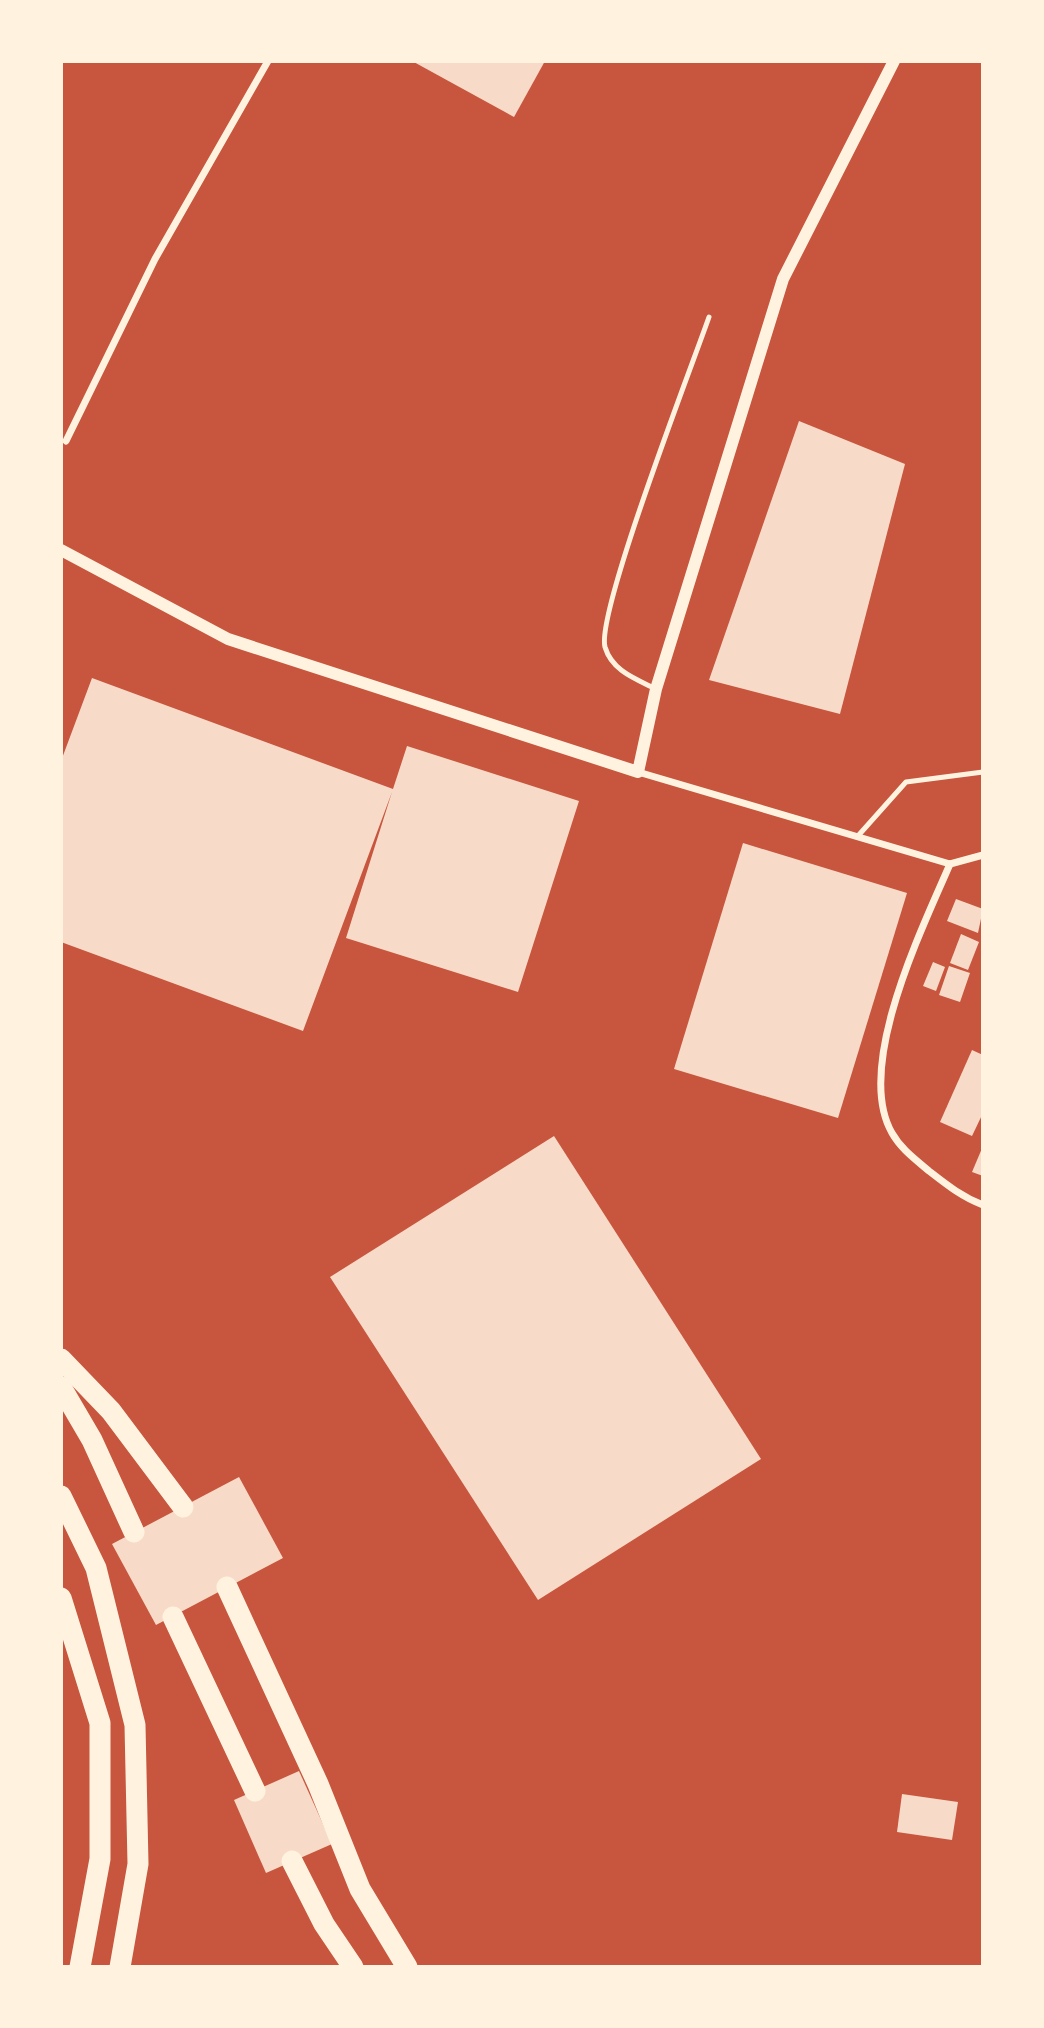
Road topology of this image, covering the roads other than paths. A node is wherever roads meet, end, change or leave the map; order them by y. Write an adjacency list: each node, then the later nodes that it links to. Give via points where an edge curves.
1 (268, 61): 4 (street, via 155,259)
2 (894, 61): 6 (street, via 783,279)
3 (709, 317): 6 (lane, via 612,592 604,645 618,670)
4 (66, 441)
5 (61, 550): 7 (street, via 228,639)
6 (656, 689): 7 (street)
7 (638, 772): 9 (street)
8 (983, 772): 9 (lane, via 906,782)
9 (857, 837): 11 (street)
10 (983, 855): 11 (street)
11 (950, 864): 12 (street, via 916,943 880,1058 881,1104 902,1148 962,1197)
12 (983, 1205)
13 (61, 1359): 16 (highway, via 111,1411)
14 (61, 1387): 17 (highway, via 92,1440)
15 (61, 1496): 24 (highway, via 96,1568 135,1725 138,1864)
16 (183, 1507)
17 (134, 1532)
18 (227, 1587): 26 (highway, via 318,1784 360,1889)
19 (61, 1598): 23 (highway, via 100,1723 100,1859)
20 (173, 1617): 21 (highway)
21 (255, 1791)
22 (292, 1861): 25 (highway, via 324,1924)
23 (80, 1967)
24 (120, 1967)
25 (354, 1967)
26 (407, 1967)

